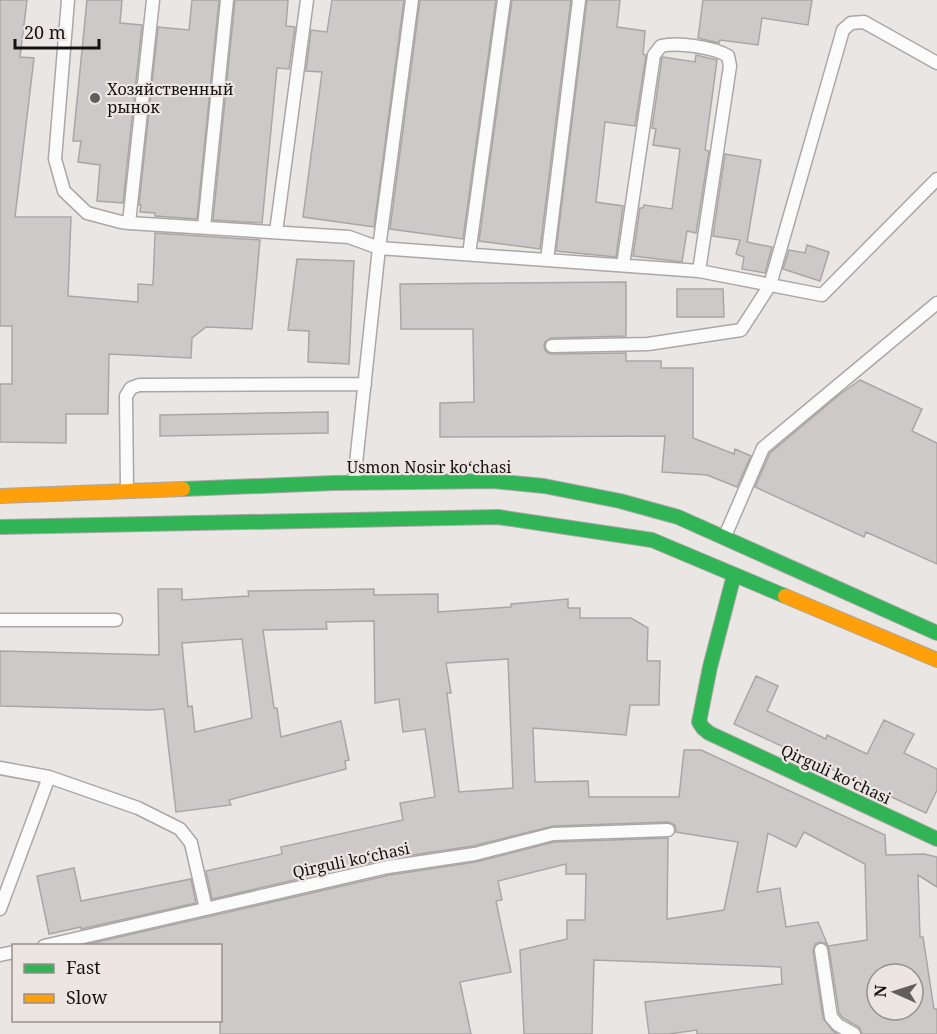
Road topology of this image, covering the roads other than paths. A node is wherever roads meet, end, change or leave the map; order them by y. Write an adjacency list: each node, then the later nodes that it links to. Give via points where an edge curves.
1 (68, 0): 10 (lane, via 55,159 64,191 87,213)
2 (153, 0): 10 (lane)
3 (227, 0): 11 (lane)
4 (307, 0): 12 (lane)
5 (412, 0): 13 (lane)
6 (504, 0): 14 (lane)
7 (579, 0): 15 (lane)
8 (937, 63): 18 (lane, via 864,22 851,23 843,30)
9 (937, 179): 18 (lane, via 822,295)
10 (129, 223): 11 (lane)
11 (204, 227): 12 (lane)
12 (276, 232): 13 (lane, via 349,237)
13 (379, 248): 14 (lane); 21 (lane)
14 (469, 254): 15 (lane)
15 (547, 260): 16 (lane)
16 (623, 265): 17 (lane); 17 (lane, via 654,55 661,46 673,43 719,51 728,56 730,66)
17 (699, 271): 18 (lane)
18 (770, 285): 20 (lane, via 741,330 648,344)
19 (937, 303): 26 (lane, via 763,448)
20 (552, 346)
21 (365, 384): 22 (lane); 23 (lane, via 131,388 126,396)
22 (354, 483): 23 (main road, Usmon Nosir ko‘chasi); 26 (main road, Usmon Nosir ko‘chasi, via 493,481 544,486 678,517)
23 (126, 491): 24 (main road, Usmon Nosir ko‘chasi)
24 (0, 496)
25 (0, 527): 27 (main road, via 498,517 652,540)
26 (724, 538): 30 (main road, Usmon Nosir ko‘chasi)
27 (734, 575): 31 (main road); 35 (main road, Qirguli koʻchasi, via 710,666 699,722 702,728)
28 (0, 620): 29 (lane)
29 (116, 620)
30 (937, 633)
31 (937, 660)
32 (0, 768): 33 (lane)
33 (49, 777): 36 (lane); 37 (lane, via 138,808 180,829 191,843)
34 (668, 830): 37 (lane, Qirguli koʻchasi, via 553,834 475,854 388,867)
35 (937, 839)
36 (0, 909)
37 (206, 909): 38 (lane, Qirguli koʻchasi)
38 (48, 944)
39 (821, 950): 40 (lane, via 831,1017)
40 (854, 1034)

